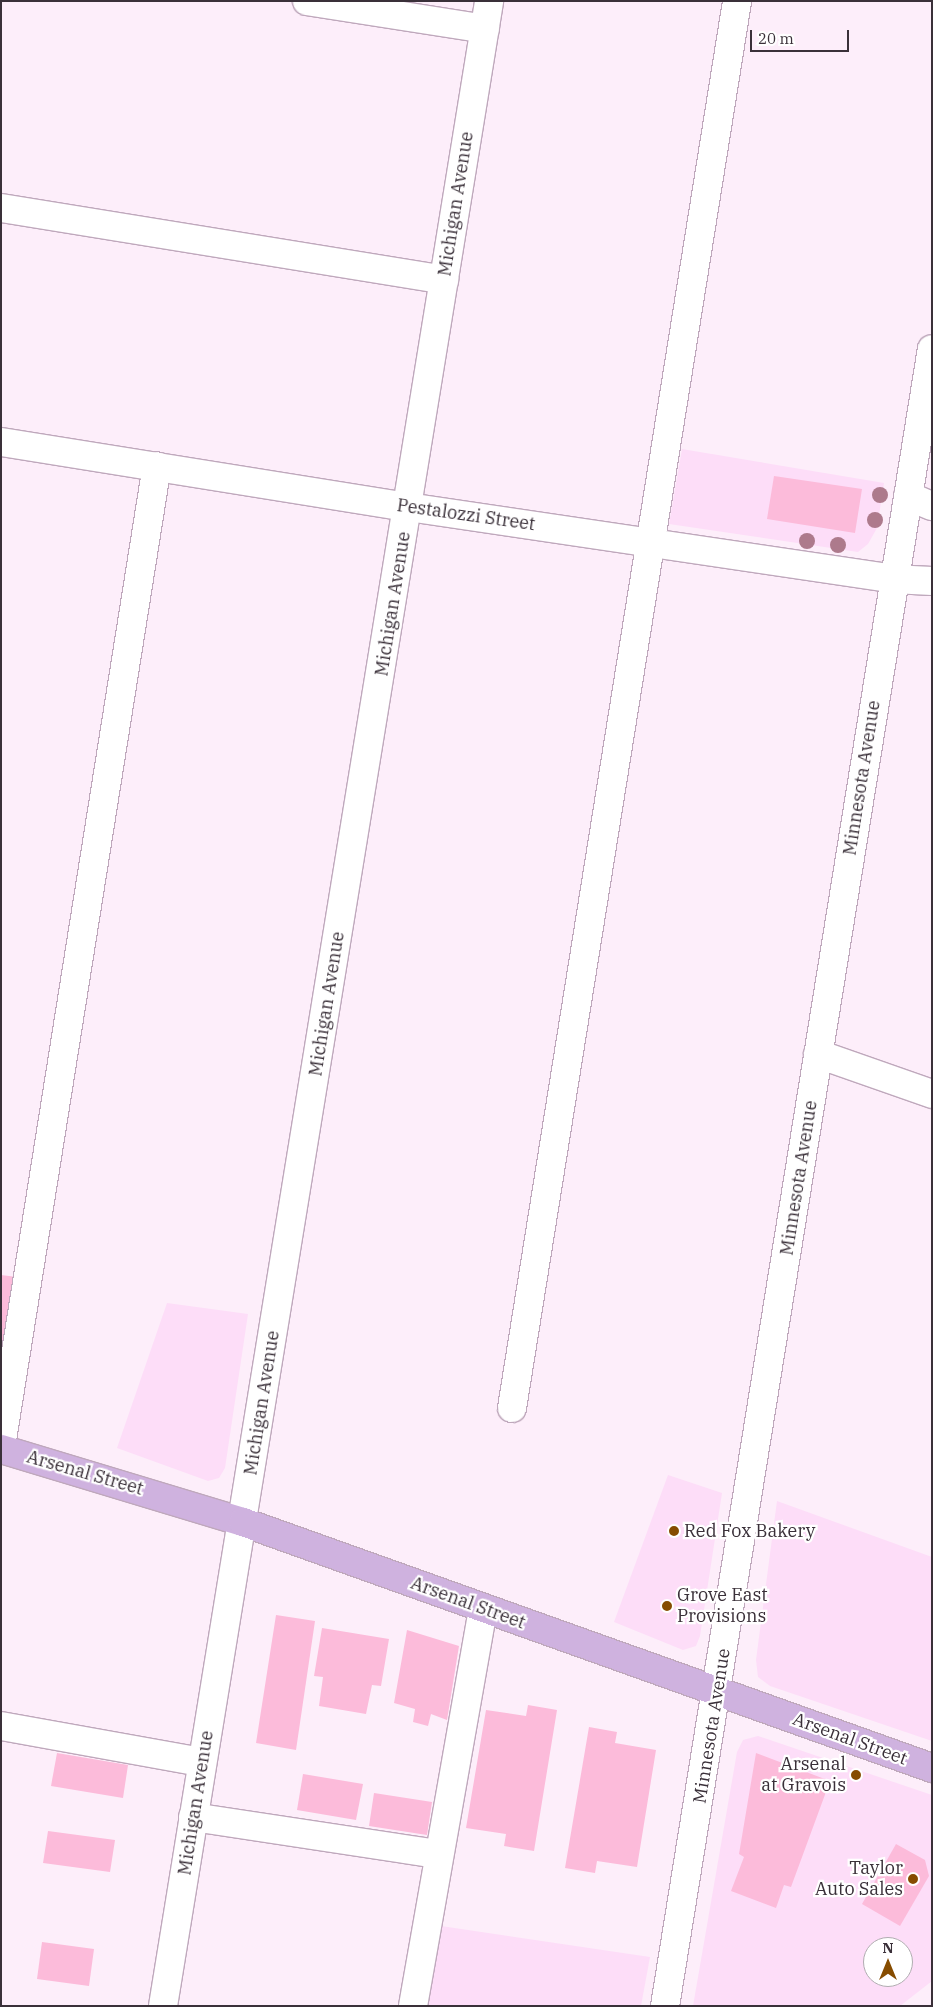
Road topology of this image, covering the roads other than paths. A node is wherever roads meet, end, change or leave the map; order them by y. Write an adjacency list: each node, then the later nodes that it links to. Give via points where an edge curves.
1 (307, 1): 4 (street)
2 (489, 1): 4 (street, Michigan Avenue)
3 (737, 1): 12 (street)
4 (485, 29): 6 (street, Michigan Avenue)
5 (1, 208): 6 (street)
6 (444, 280): 11 (street, Michigan Avenue)
7 (932, 349): 10 (street, Minnesota Avenue)
8 (1, 442): 9 (street, Pestalozzi Street)
9 (157, 466): 11 (street, Pestalozzi Street); 18 (street)
10 (920, 501): 13 (street, Minnesota Avenue)
11 (408, 507): 12 (street, Pestalozzi Street); 19 (street, Michigan Avenue)
12 (650, 542): 13 (street, Pestalozzi Street); 17 (street)
13 (894, 579): 14 (street, Pestalozzi Street); 15 (street, Minnesota Avenue)
14 (932, 581)
15 (818, 1054): 16 (street); 21 (street, Minnesota Avenue)
16 (932, 1094)
17 (512, 1408)
18 (1, 1448): 19 (main road, Arsenal Street)
19 (243, 1522): 20 (main road, Arsenal Street); 23 (street, Michigan Avenue)
20 (483, 1609): 21 (main road, Arsenal Street); 26 (street)
21 (718, 1692): 24 (main road, Arsenal Street); 29 (street, Minnesota Avenue)
22 (1, 1726): 23 (street)
23 (202, 1762): 25 (street, Michigan Avenue)
24 (932, 1768)
25 (194, 1817): 26 (street); 27 (street, Michigan Avenue)
26 (438, 1854): 28 (street)
27 (163, 2006)
28 (413, 2006)
29 (665, 2006)

